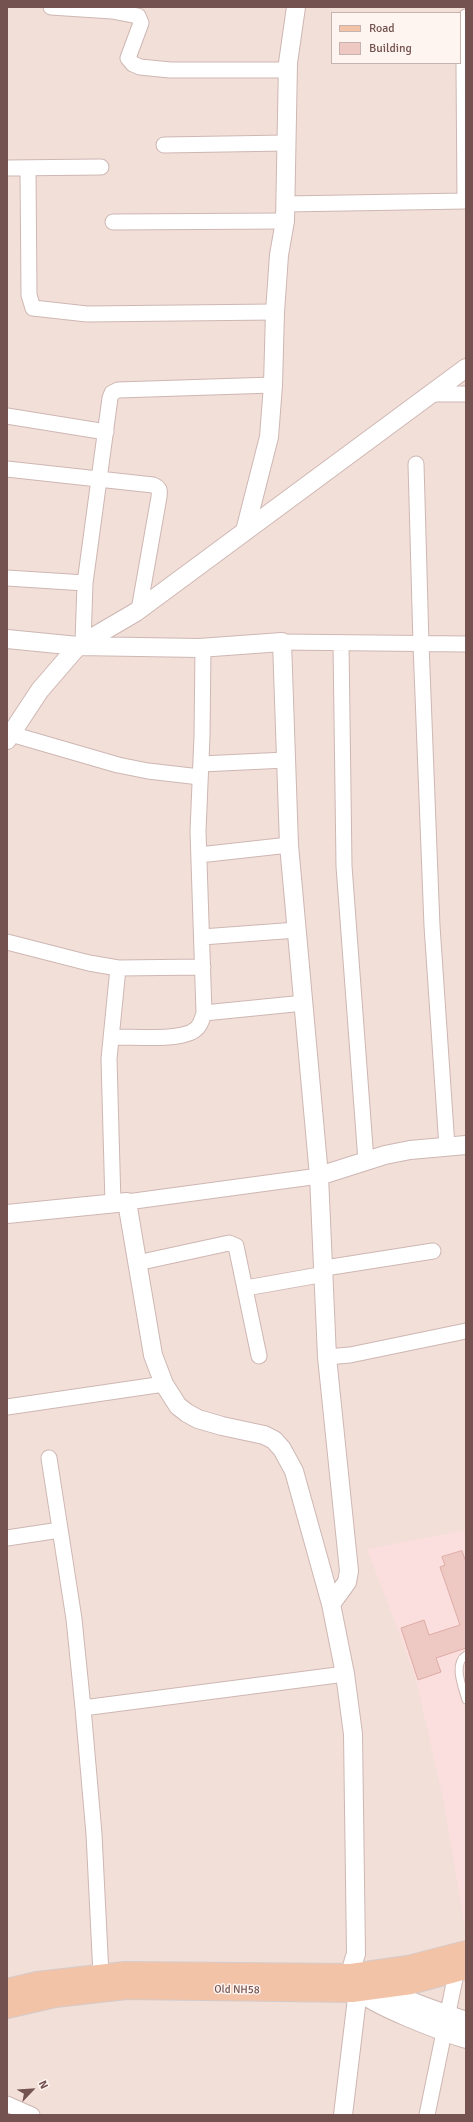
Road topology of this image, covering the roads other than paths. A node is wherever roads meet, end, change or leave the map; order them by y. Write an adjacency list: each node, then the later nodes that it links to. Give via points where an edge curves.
1 (51, 7): 4 (street, via 112,11 138,16 141,23 128,58 140,67 170,70)
2 (296, 7): 4 (street)
3 (466, 17): 10 (street)
4 (288, 70): 5 (street)
5 (286, 143): 6 (street); 11 (street)
6 (164, 145)
7 (101, 167): 9 (street)
8 (7, 168): 9 (street)
9 (28, 170): 13 (street, via 29,295 33,308 87,314)
10 (465, 201): 11 (street)
11 (285, 213): 12 (street); 13 (street)
12 (113, 222)
13 (275, 312): 15 (street)
14 (466, 368): 16 (street)
15 (273, 385): 19 (street, via 118,390 112,393 110,398); 23 (street, via 267,448)
16 (431, 394): 17 (street); 23 (street)
17 (466, 394)
18 (7, 416): 19 (street)
19 (106, 432): 22 (street)
20 (416, 464): 31 (street)
21 (7, 469): 22 (street)
22 (99, 478): 25 (street); 26 (street, via 153,485 160,490)
23 (245, 531): 26 (street)
24 (7, 578): 25 (street)
25 (85, 583): 30 (street)
26 (139, 610): 30 (street)
27 (7, 639): 30 (street)
28 (282, 642): 29 (street); 33 (street); 35 (street)
29 (341, 643): 31 (street); 49 (street, via 344,866)
30 (81, 644): 33 (street); 34 (street, via 40,690)
31 (421, 644): 32 (street); 48 (street, via 432,926)
32 (466, 644)
33 (203, 648): 36 (street)
34 (9, 737): 36 (street, via 148,771)
35 (286, 760): 36 (street); 37 (street)
36 (201, 771): 38 (street)
37 (289, 845): 38 (street); 39 (street)
38 (199, 855): 40 (street)
39 (297, 930): 40 (street); 44 (street)
40 (202, 937): 42 (street)
41 (7, 942): 43 (street)
42 (203, 967): 43 (street); 45 (street)
43 (118, 968): 46 (street)
44 (304, 1003): 45 (street); 50 (street)
45 (204, 1013): 46 (street, via 197,1029 189,1034)
46 (111, 1037): 51 (street, via 109,1059)
47 (466, 1145): 48 (street)
48 (447, 1146): 49 (street, via 410,1150)
49 (366, 1161): 50 (street)
50 (319, 1176): 51 (street); 55 (street)
51 (120, 1203): 52 (street); 54 (street)
52 (7, 1214)
53 (433, 1251): 55 (street)
54 (137, 1263): 56 (street, via 233,1244 238,1249); 60 (street, via 153,1355)
55 (325, 1271): 56 (street); 59 (street)
56 (246, 1288): 58 (street)
57 (466, 1331): 59 (street, via 350,1355)
58 (259, 1356)
59 (327, 1357): 65 (street, via 349,1571 347,1582)
60 (164, 1384): 61 (street); 65 (street, via 176,1403 187,1413 222,1426 264,1435 274,1440 282,1449 294,1471)
61 (7, 1406)
62 (49, 1458): 63 (street)
63 (60, 1530): 64 (street); 69 (street, via 74,1619)
64 (7, 1538)
65 (331, 1604): 67 (street)
66 (466, 1655): 68 (lane, via 461,1659 459,1666)
67 (345, 1674): 69 (street); 72 (street, via 352,1734 356,1954 352,1965)
68 (466, 1700)
69 (83, 1708): 71 (street, via 94,1834)
70 (462, 1961): 72 (main road, Old NH58); 75 (street)
71 (101, 1975): 72 (main road, Old NH58, via 125,1972); 73 (main road, Old NH58, via 37,1983)
72 (365, 1982): 74 (main road, Old NH58, via 126,1988 62,1995); 75 (street); 77 (street, via 395,2012); 81 (street)
73 (7, 1990)
74 (7, 2007)
75 (447, 2015): 76 (street); 77 (street)
76 (466, 2021)
77 (444, 2032): 78 (street); 82 (street)
78 (466, 2039)
79 (7, 2104): 80 (street)
80 (32, 2115)
81 (343, 2115)
82 (427, 2115)

